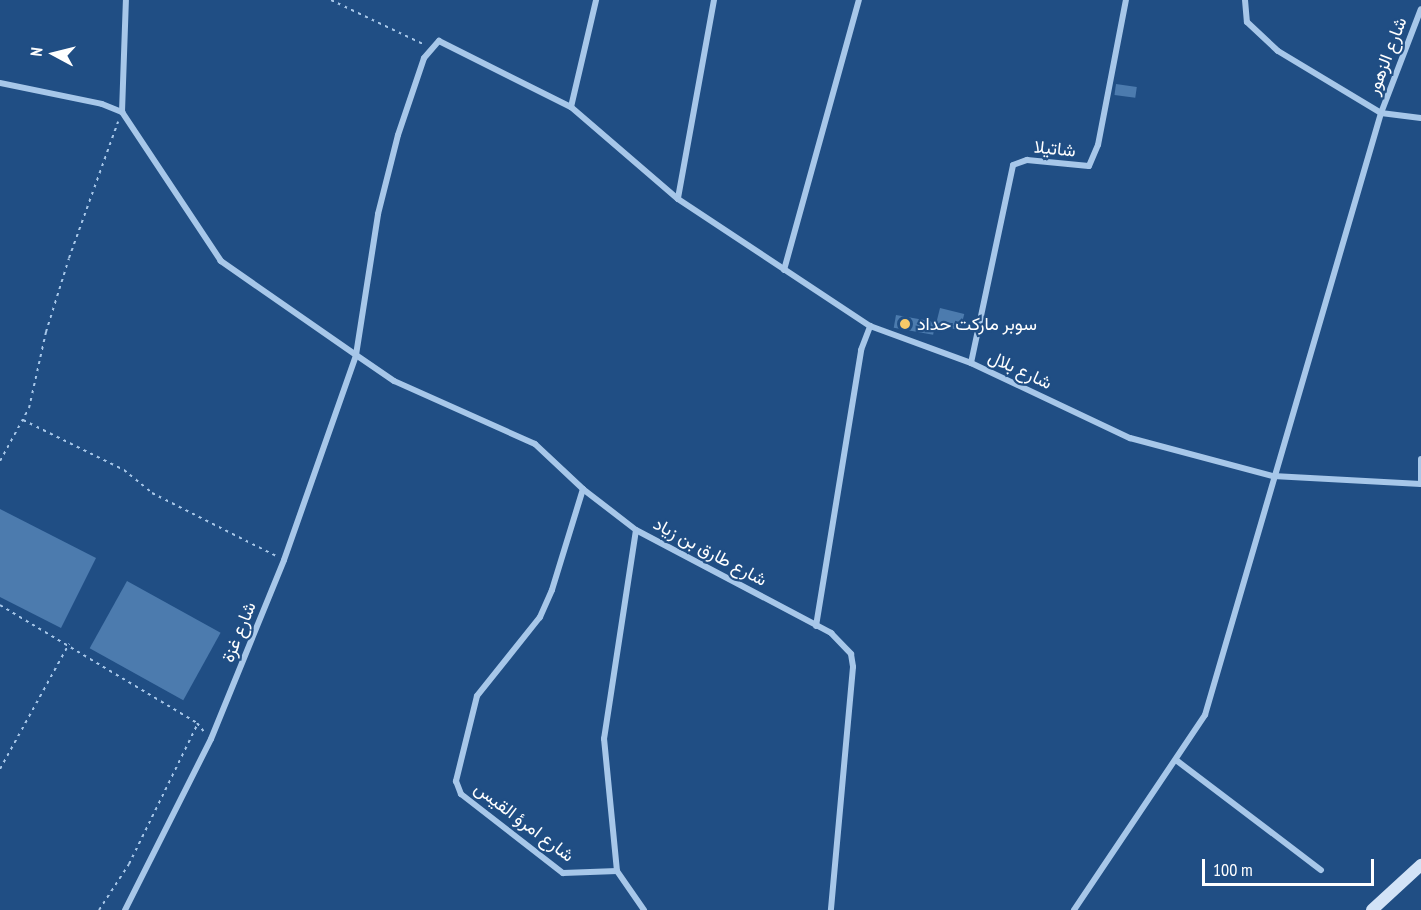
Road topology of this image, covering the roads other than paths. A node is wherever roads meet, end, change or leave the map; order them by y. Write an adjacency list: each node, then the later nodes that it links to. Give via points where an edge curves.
1 (126, 0): 11 (street)
2 (596, 0): 10 (street)
3 (714, 0): 14 (street)
4 (859, 0): 15 (street)
5 (1126, 0): 18 (street, شاتيلا, via 1098,144 1089,166 1027,160 1013,165)
6 (1245, 0): 12 (street, via 1247,22 1263,40)
7 (1421, 9): 12 (street, شارع الزهور)
8 (430, 48): 10 (street, شارع بلال, via 439,41); 17 (street, شارع غزة, via 398,135 378,214)
9 (0, 83): 11 (street, via 102,104)
10 (571, 107): 14 (street, شارع بلال)
11 (122, 112): 17 (street, via 221,261)
12 (1381, 113): 13 (street); 20 (street, شارع الزهور)
13 (1421, 118)
14 (678, 199): 15 (street, شارع بلال)
15 (784, 270): 16 (street, شارع بلال)
16 (870, 326): 18 (street, شارع بلال); 24 (street, via 861,350)
17 (356, 356): 22 (street, via 394,381 535,444); 29 (street, شارع غزة, via 284,560 211,740)
18 (971, 363): 20 (street, شارع بلال, via 1130,438)
19 (1421, 459): 21 (street)
20 (1273, 476): 21 (street, شارع بلال); 25 (street, شارع الزهور, via 1205,716)
21 (1421, 484)
22 (583, 489): 23 (street); 28 (street, شارع امرؤ القيس, via 540,617 477,696 456,782 462,794 563,873)
23 (636, 530): 24 (street, شارع طارق بن زياد); 28 (street, شارع طارق بن زياد, via 605,719)
24 (816, 626): 31 (street, شارع طارق بن زياد, via 842,641 851,654 853,666)
25 (1176, 760): 27 (street); 32 (street, شارع الزهور)
26 (1421, 865): 33 (main road)
27 (1321, 870)
28 (617, 871): 30 (street)
29 (125, 910)
30 (644, 910)
31 (831, 910)
32 (1074, 910)
33 (1372, 910)

